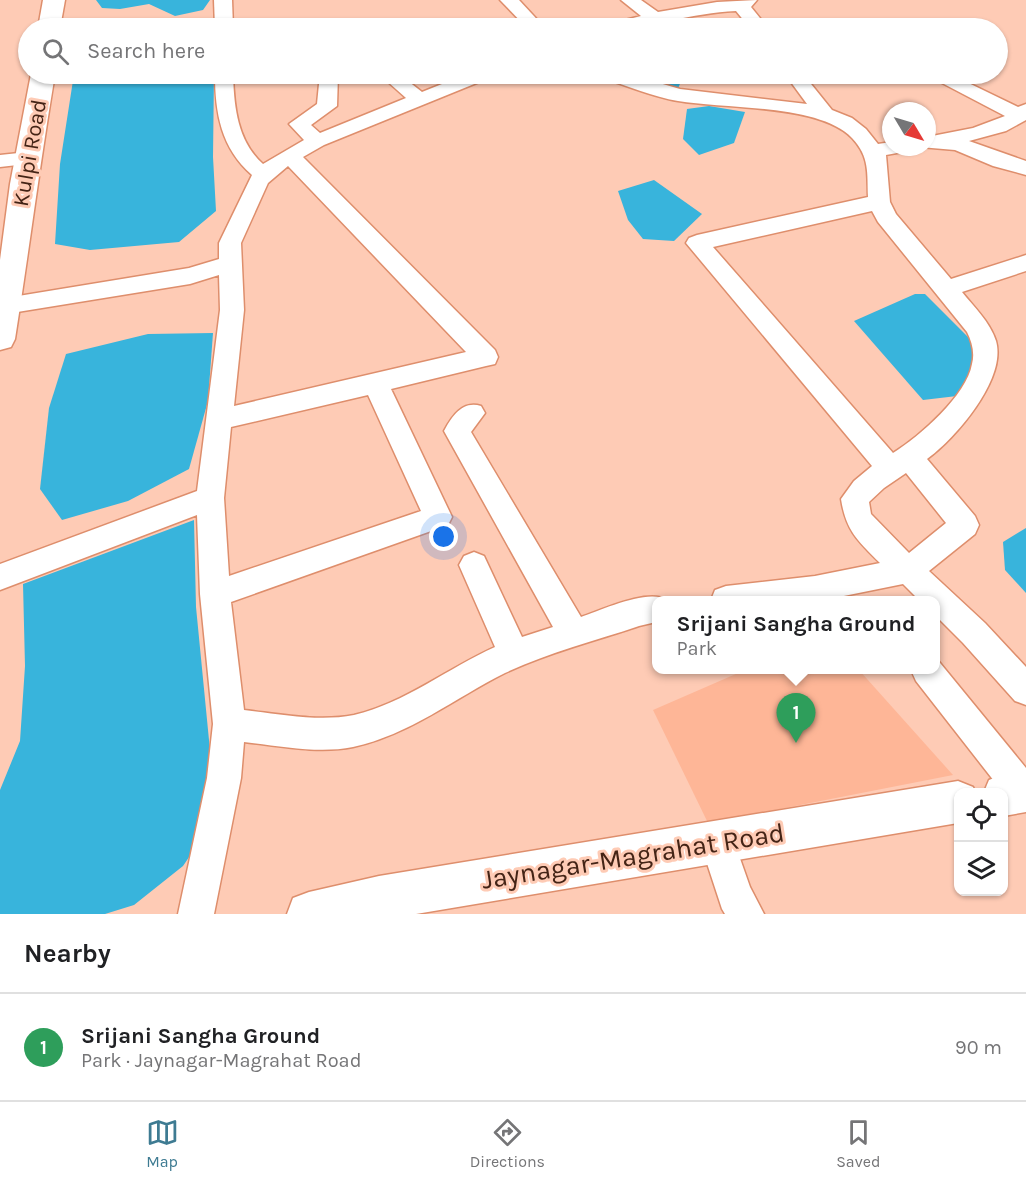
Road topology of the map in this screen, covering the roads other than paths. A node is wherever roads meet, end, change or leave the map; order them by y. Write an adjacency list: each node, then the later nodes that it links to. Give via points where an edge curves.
1 (54, 0): 6 (main road)
2 (223, 0): 7 (street)
3 (509, 0): 8 (street)
4 (630, 0): 9 (street)
5 (745, 3): 9 (street); 10 (street)
6 (51, 18)
7 (224, 18)
8 (526, 18)
9 (655, 18)
10 (753, 18)
11 (41, 84): 28 (main road, Kulpi Road)
12 (225, 84): 31 (street, via 234,143 243,157)
13 (328, 84): 22 (street, via 327,106 299,124)
14 (400, 84): 19 (street)
15 (457, 84): 19 (street)
16 (642, 84): 21 (street, via 678,95)
17 (802, 84): 21 (street)
18 (960, 84): 20 (street)
19 (419, 99): 22 (street)
20 (1023, 113): 23 (street, via 982,132)
21 (825, 114): 26 (street, via 860,133)
22 (317, 141): 27 (street)
23 (936, 142)
24 (936, 142): 30 (street, via 967,145 1002,162)
25 (882, 150): 26 (street)
26 (873, 151): 32 (street, via 877,157)
27 (290, 156): 31 (street); 38 (street, via 486,357)
28 (28, 158): 29 (street); 36 (main road, Kulpi Road)
29 (0, 161)
30 (1026, 168)
31 (264, 175): 33 (street, via 230,243)
32 (879, 202): 35 (street, via 886,217); 41 (street, via 697,243)
33 (231, 263): 36 (street, via 190,276); 40 (street, via 232,310)
34 (1026, 263): 35 (street)
35 (946, 289): 41 (street, via 985,342 987,354 982,377 935,438)
36 (5, 306): 37 (main road, Kulpi Road)
37 (0, 339)
38 (375, 383): 40 (street); 47 (street, via 438,517)
39 (472, 413): 52 (street, via 457,431)
40 (219, 420): 42 (street)
41 (899, 462): 44 (street, via 869,482 855,499 858,518); 44 (street, via 965,525)
42 (210, 498): 45 (street); 47 (street)
43 (474, 565): 53 (street)
44 (909, 570): 46 (street); 49 (street)
45 (0, 576)
46 (864, 590): 48 (street, via 815,589)
47 (215, 594): 56 (street)
48 (758, 596)
49 (936, 596)
50 (940, 600): 55 (street)
51 (652, 610): 52 (street)
52 (573, 633): 53 (street)
53 (514, 654): 56 (street, via 395,718 351,732)
54 (931, 674): 57 (street)
55 (1026, 690)
56 (229, 724): 60 (street, via 224,778)
57 (1018, 793)
58 (954, 803): 59 (main road, Jaynagar-Magrahat Road)
59 (718, 842): 61 (main road, Jaynagar-Magrahat Road, via 379,898); 62 (street, via 735,896)
60 (196, 914)
61 (309, 914)
62 (746, 914)

